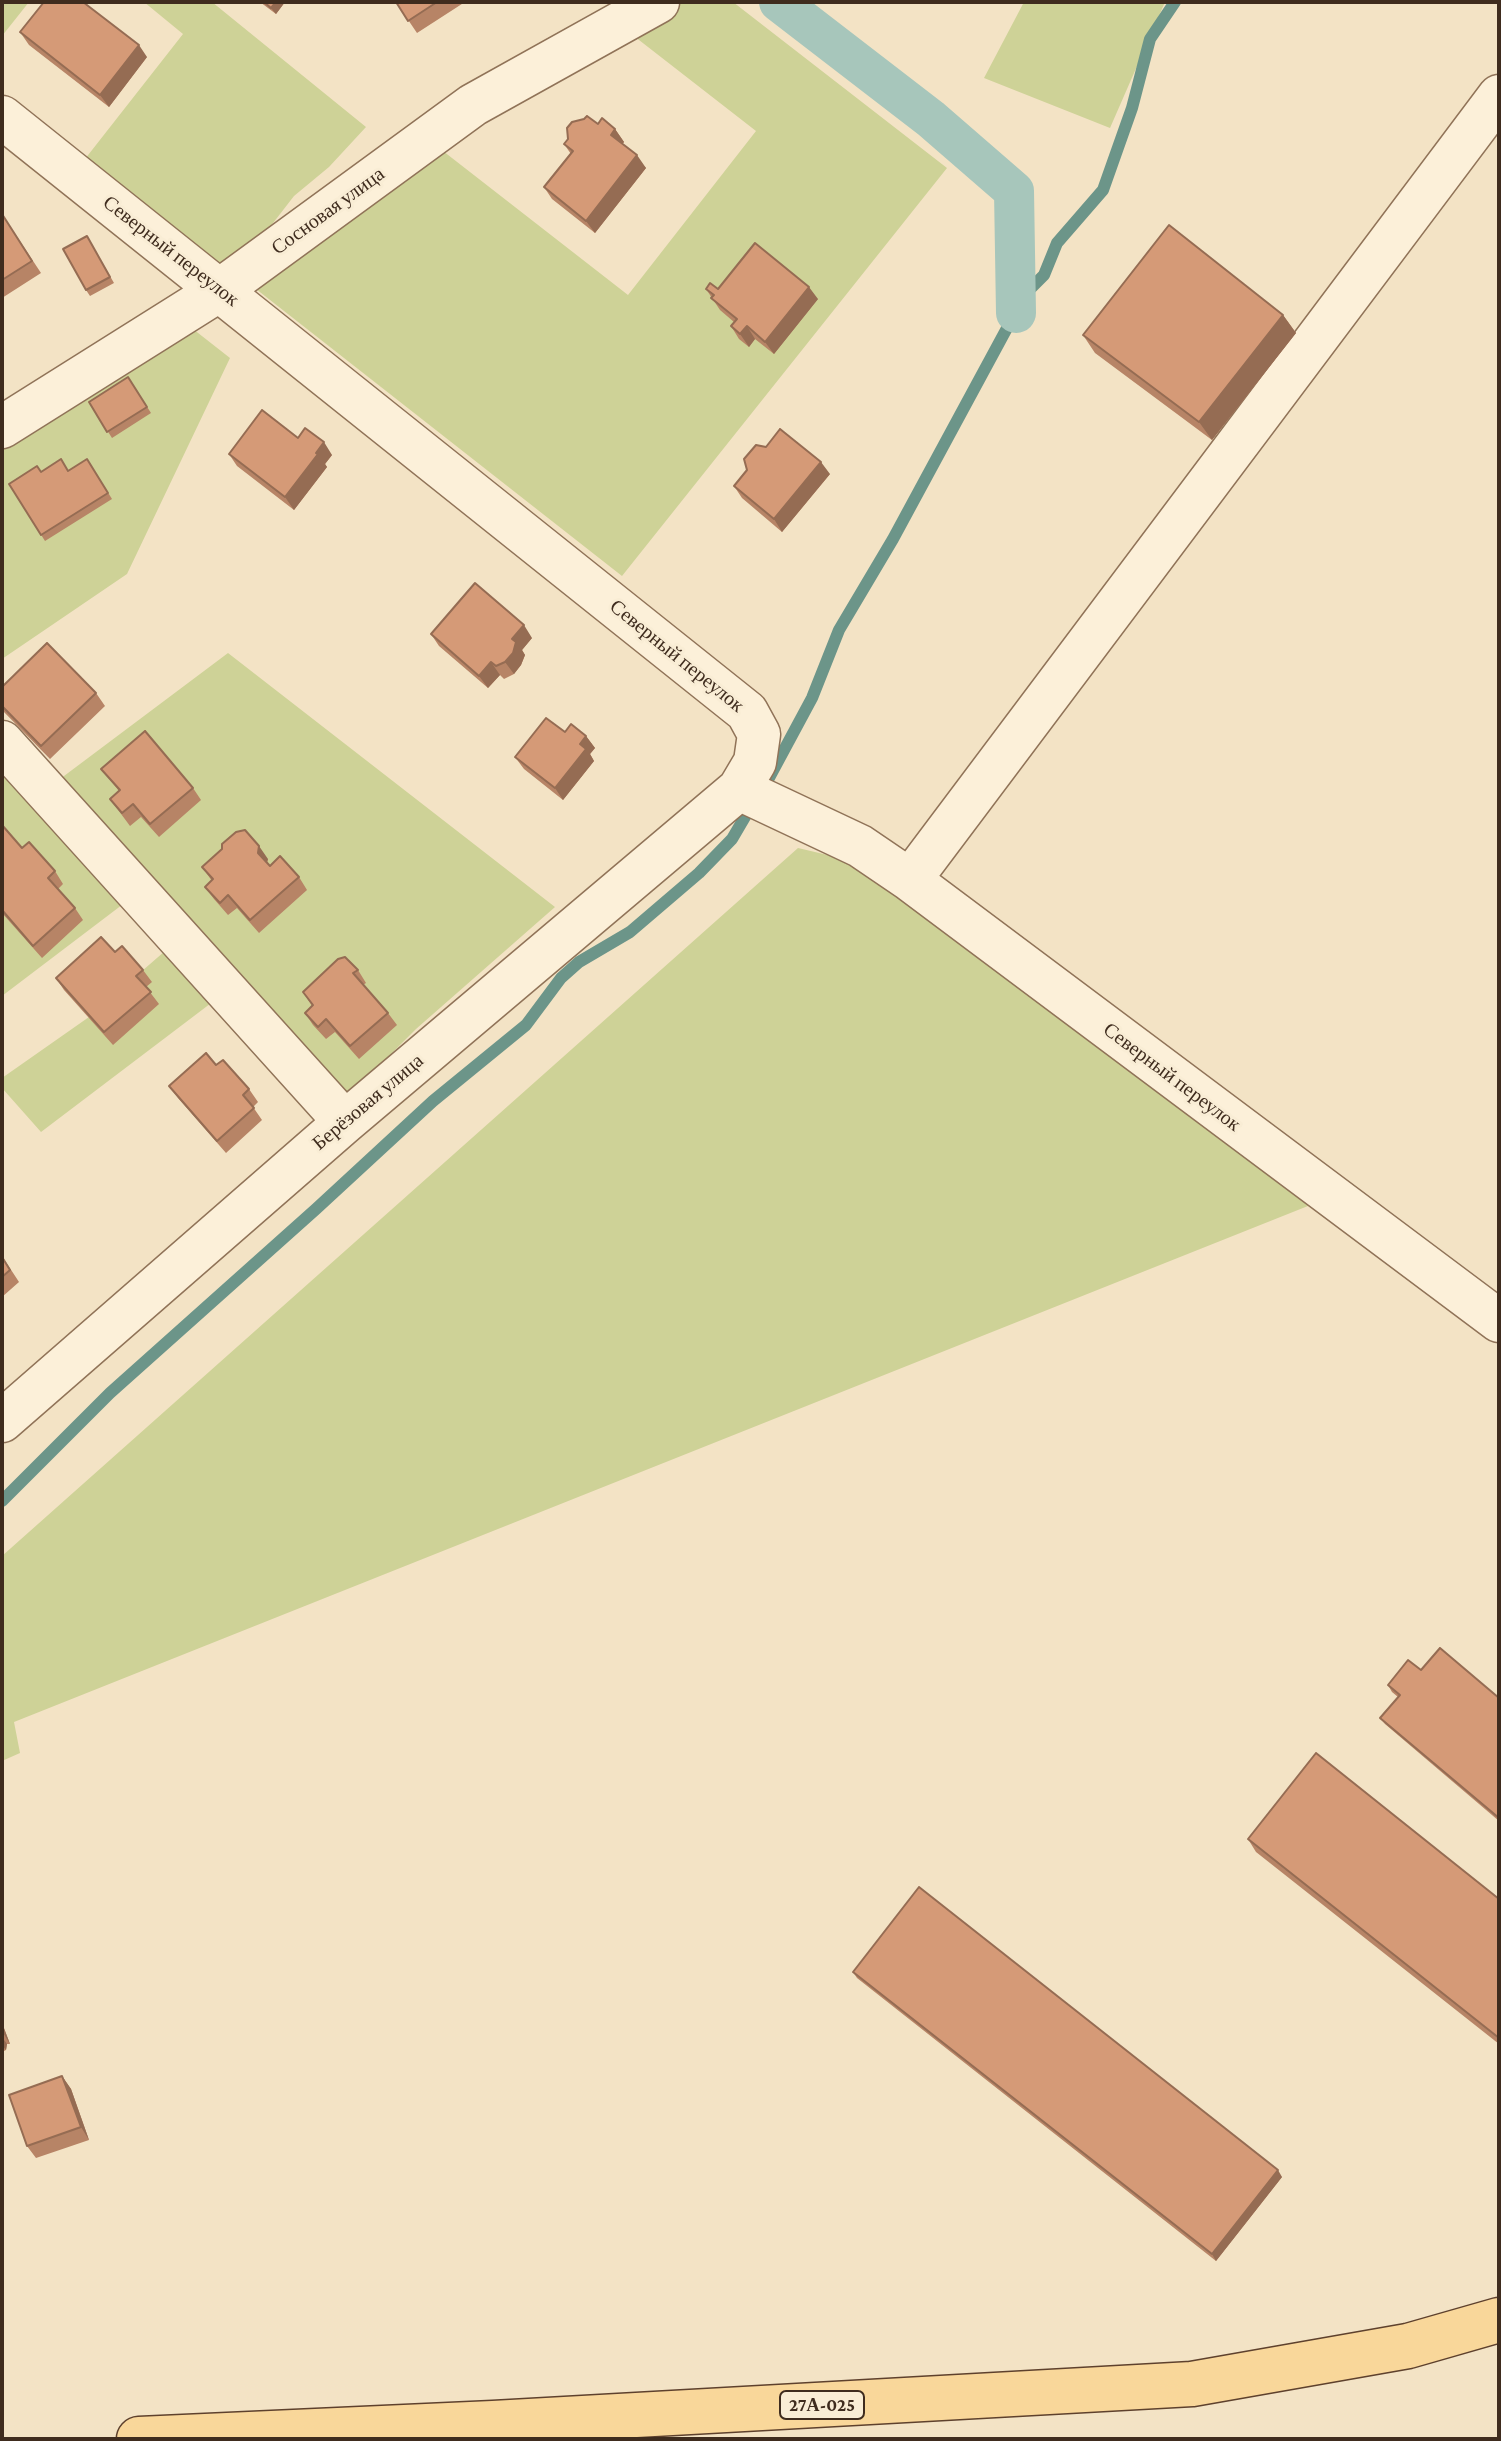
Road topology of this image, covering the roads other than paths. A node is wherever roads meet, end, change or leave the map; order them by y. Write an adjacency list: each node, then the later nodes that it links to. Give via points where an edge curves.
1 (658, 2): 4 (street, Сосновая улица, via 473,105)
2 (1499, 96): 8 (street)
3 (2, 117): 4 (street, Северный переулок)
4 (220, 290): 5 (street, Сосновая улица); 7 (street, Северный переулок, via 747,712 759,734 755,762)
5 (2, 427)
6 (2, 742): 9 (street)
7 (739, 789): 8 (street, Северный переулок, via 860,846); 9 (street, Берёзовая улица)
8 (910, 880): 10 (street, Северный переулок)
9 (345, 1122): 11 (street, Берёзовая улица)
10 (1499, 1321)
11 (2, 1421)
12 (1499, 2320): 13 (main road, 27А-025, via 1408,2346 1192,2384)
13 (492, 2431): 14 (main road, 27А-025)
14 (139, 2439)

